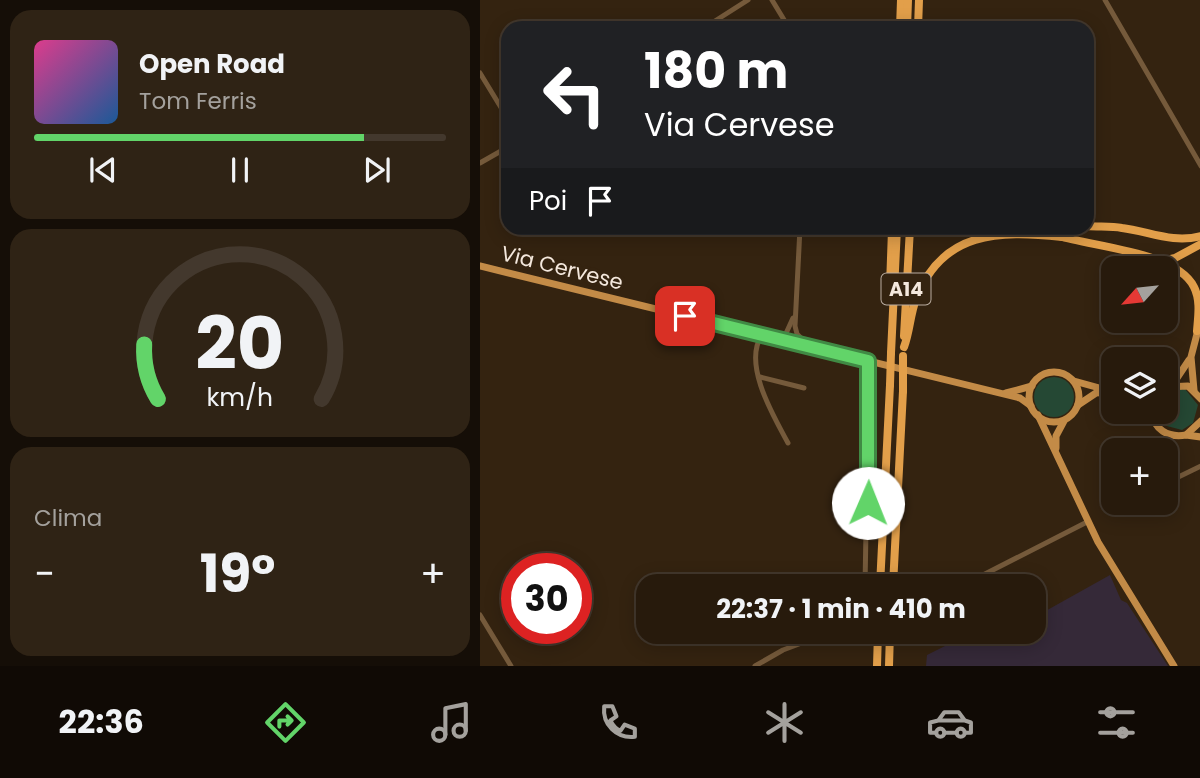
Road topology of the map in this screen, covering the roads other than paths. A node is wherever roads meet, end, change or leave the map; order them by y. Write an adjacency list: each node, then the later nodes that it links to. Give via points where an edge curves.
1 (748, 0): 7 (street)
2 (772, 0): 8 (street)
3 (901, 0): 9 (highway)
4 (908, 0): 10 (highway)
5 (919, 0): 11 (highway)
6 (1105, 0): 16 (street)
7 (715, 21)
8 (785, 21)
9 (900, 21)
10 (907, 21)
11 (918, 21)
12 (480, 73): 13 (street)
13 (501, 108)
14 (501, 151): 15 (street)
15 (480, 163)
16 (1200, 166)
17 (1094, 226): 24 (highway, via 1187,239)
18 (800, 235): 31 (street)
19 (894, 235): 62 (highway, A14, bridge)
20 (910, 235): 36 (highway, A14)
21 (998, 235): 36 (highway, via 959,246 934,268 924,283)
22 (1044, 235): 25 (highway)
23 (1055, 235): 25 (highway)
24 (1200, 236)
25 (1062, 237): 27 (highway)
26 (1200, 244): 28 (highway)
27 (1141, 256)
28 (1178, 256)
29 (480, 266): 33 (main road, Via Cervese)
30 (1178, 270): 32 (highway, via 1195,288)
31 (795, 316): 34 (street); 35 (street, via 797,334)
32 (1199, 326): 37 (main road)
33 (762, 335): 34 (main road, Via Cervese); 40 (street, via 754,355)
34 (783, 340): 35 (main road, Via Cervese)
35 (811, 346): 38 (main road, Via Cervese)
36 (904, 351): 63 (highway, A14, bridge)
37 (1191, 356): 39 (main road); 45 (main road)
38 (868, 361): 46 (main road, Via Cervese); 61 (street)
39 (1178, 374)
40 (760, 377): 44 (street); 56 (street, via 768,406)
41 (1073, 381): 42 (main road, via 1061,373 1048,373); 48 (main road, via 1079,392); 48 (main road, via 1114,392 1097,393)
42 (1032, 386): 46 (main road, Via Cervese); 49 (main road)
43 (1178, 387): 45 (main road)
44 (804, 388)
45 (1194, 390): 47 (main road)
46 (1003, 394): 49 (main road, Via Cervese)
47 (1200, 399)
48 (1078, 405): 51 (main road)
49 (1031, 406): 50 (main road)
50 (1038, 415): 51 (main road, via 1050,422); 57 (main road)
51 (1064, 420): 57 (main road, via 1056,436)
52 (1200, 421): 54 (main road)
53 (1159, 424): 54 (main road, via 1164,432)
54 (1186, 435): 55 (main road)
55 (1200, 437)
56 (788, 443)
57 (1059, 459): 60 (main road)
58 (1200, 466): 59 (street)
59 (1178, 477)
60 (1087, 522): 64 (street); 73 (main road)
61 (865, 574)
62 (881, 574)
63 (894, 574)
64 (985, 574)
65 (480, 615): 69 (street)
66 (799, 644): 70 (street)
67 (878, 644): 71 (highway)
68 (889, 644): 72 (highway)
69 (511, 666)
70 (755, 666)
71 (877, 666)
72 (888, 666)
73 (1174, 666)

